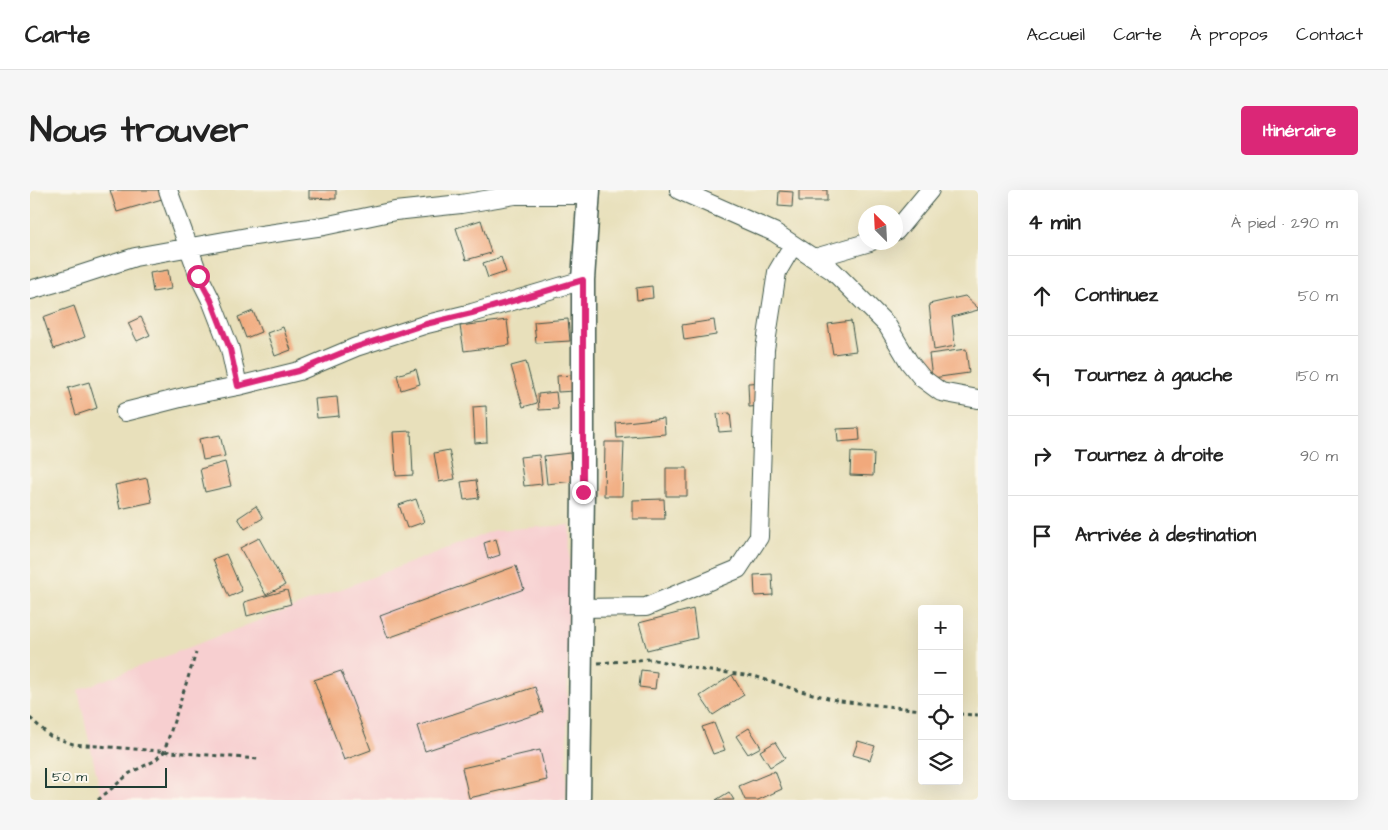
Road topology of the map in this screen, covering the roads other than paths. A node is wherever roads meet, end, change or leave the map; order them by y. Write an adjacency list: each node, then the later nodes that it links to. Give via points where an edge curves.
1 (168, 190): 8 (street)
2 (679, 190): 6 (street, via 774,232)
3 (930, 190): 5 (street)
4 (589, 192): 8 (street, via 514,195 395,211); 10 (street)
5 (903, 223)
6 (793, 245): 9 (street); 15 (street, via 777,272 765,349 759,537 738,569 646,607)
7 (858, 245): 9 (street)
8 (189, 248): 11 (street, via 135,257); 12 (street, via 230,349)
9 (815, 258): 13 (street, via 833,271 886,325 922,378 941,392)
10 (583, 280): 12 (street, via 426,324 356,347 298,371); 15 (street)
11 (30, 290)
12 (238, 386): 14 (street, via 192,394)
13 (978, 399)
14 (125, 412)
15 (581, 608): 16 (street)
16 (579, 800)

